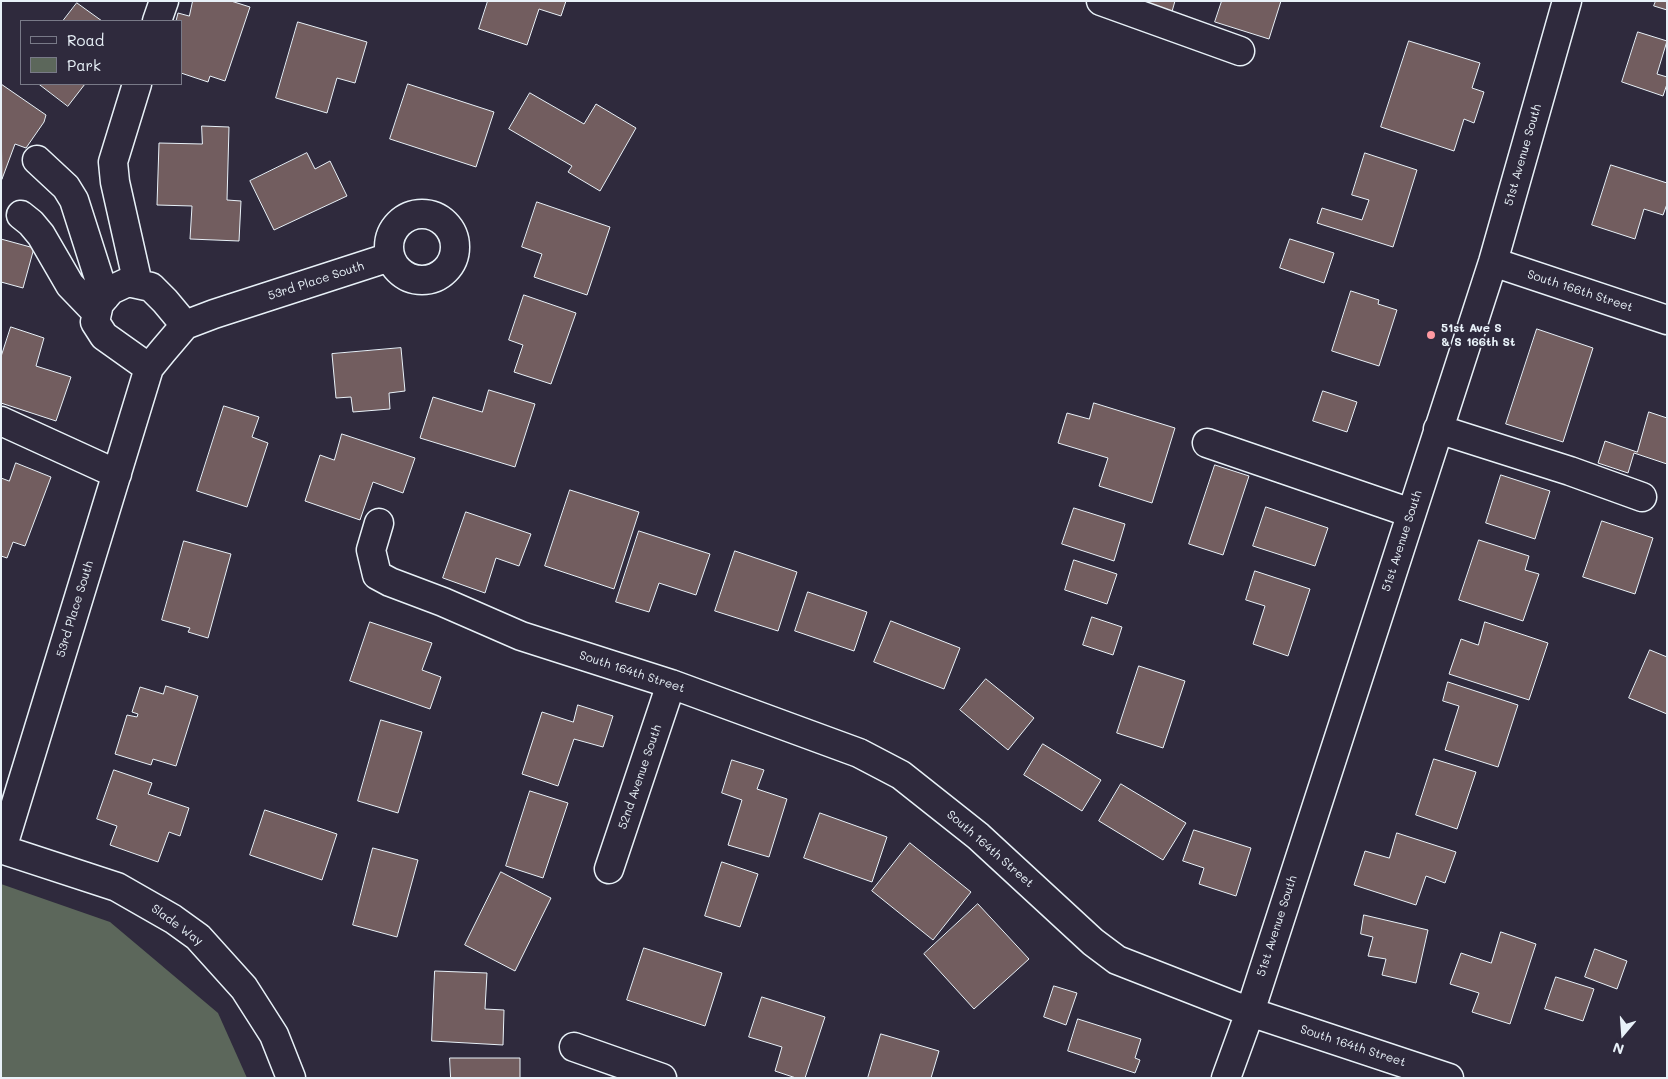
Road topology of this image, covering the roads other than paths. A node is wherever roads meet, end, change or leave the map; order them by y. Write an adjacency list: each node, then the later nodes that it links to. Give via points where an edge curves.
1 (164, 1): 4 (street)
2 (1101, 1): 5 (street)
3 (1567, 1): 10 (street, 51st Avenue South)
4 (157, 20)
5 (1240, 51)
6 (137, 85): 11 (street, via 113,162)
7 (37, 160): 12 (street, via 66,187 74,200)
8 (21, 215): 12 (street, via 41,235 70,285)
9 (390, 256): 14 (street, 53rd Place South)
10 (1493, 262): 13 (street, South 166th Street); 17 (street, 51st Avenue South)
11 (138, 284): 12 (street, via 128,282 111,290); 14 (street, via 151,287)
12 (101, 305): 15 (street, via 96,322 104,336)
13 (1667, 320)
14 (185, 326): 15 (street, 53rd Place South)
15 (150, 368): 19 (street, 53rd Place South)
16 (1, 422): 19 (street)
17 (1438, 429): 20 (street); 21 (street, 51st Avenue South)
18 (1207, 443): 21 (street)
19 (116, 474): 24 (street, 53rd Place South)
20 (1642, 496)
21 (1411, 513): 26 (street, 51st Avenue South)
22 (379, 523): 23 (street, South 164th Street, via 371,550 377,575 522,636)
23 (671, 684): 25 (street, 52nd Avenue South); 26 (street, South 164th Street, via 860,753 901,775 978,836 1093,942 1117,960)
24 (2, 849): 28 (street, Slade Way, via 117,887 198,937 244,988 274,1036)
25 (609, 869)
26 (1250, 1012): 30 (street, 51st Avenue South); 31 (street, South 164th Street)
27 (574, 1047): 29 (street)
28 (291, 1078)
29 (662, 1078)
30 (1226, 1078)
31 (1449, 1078)

